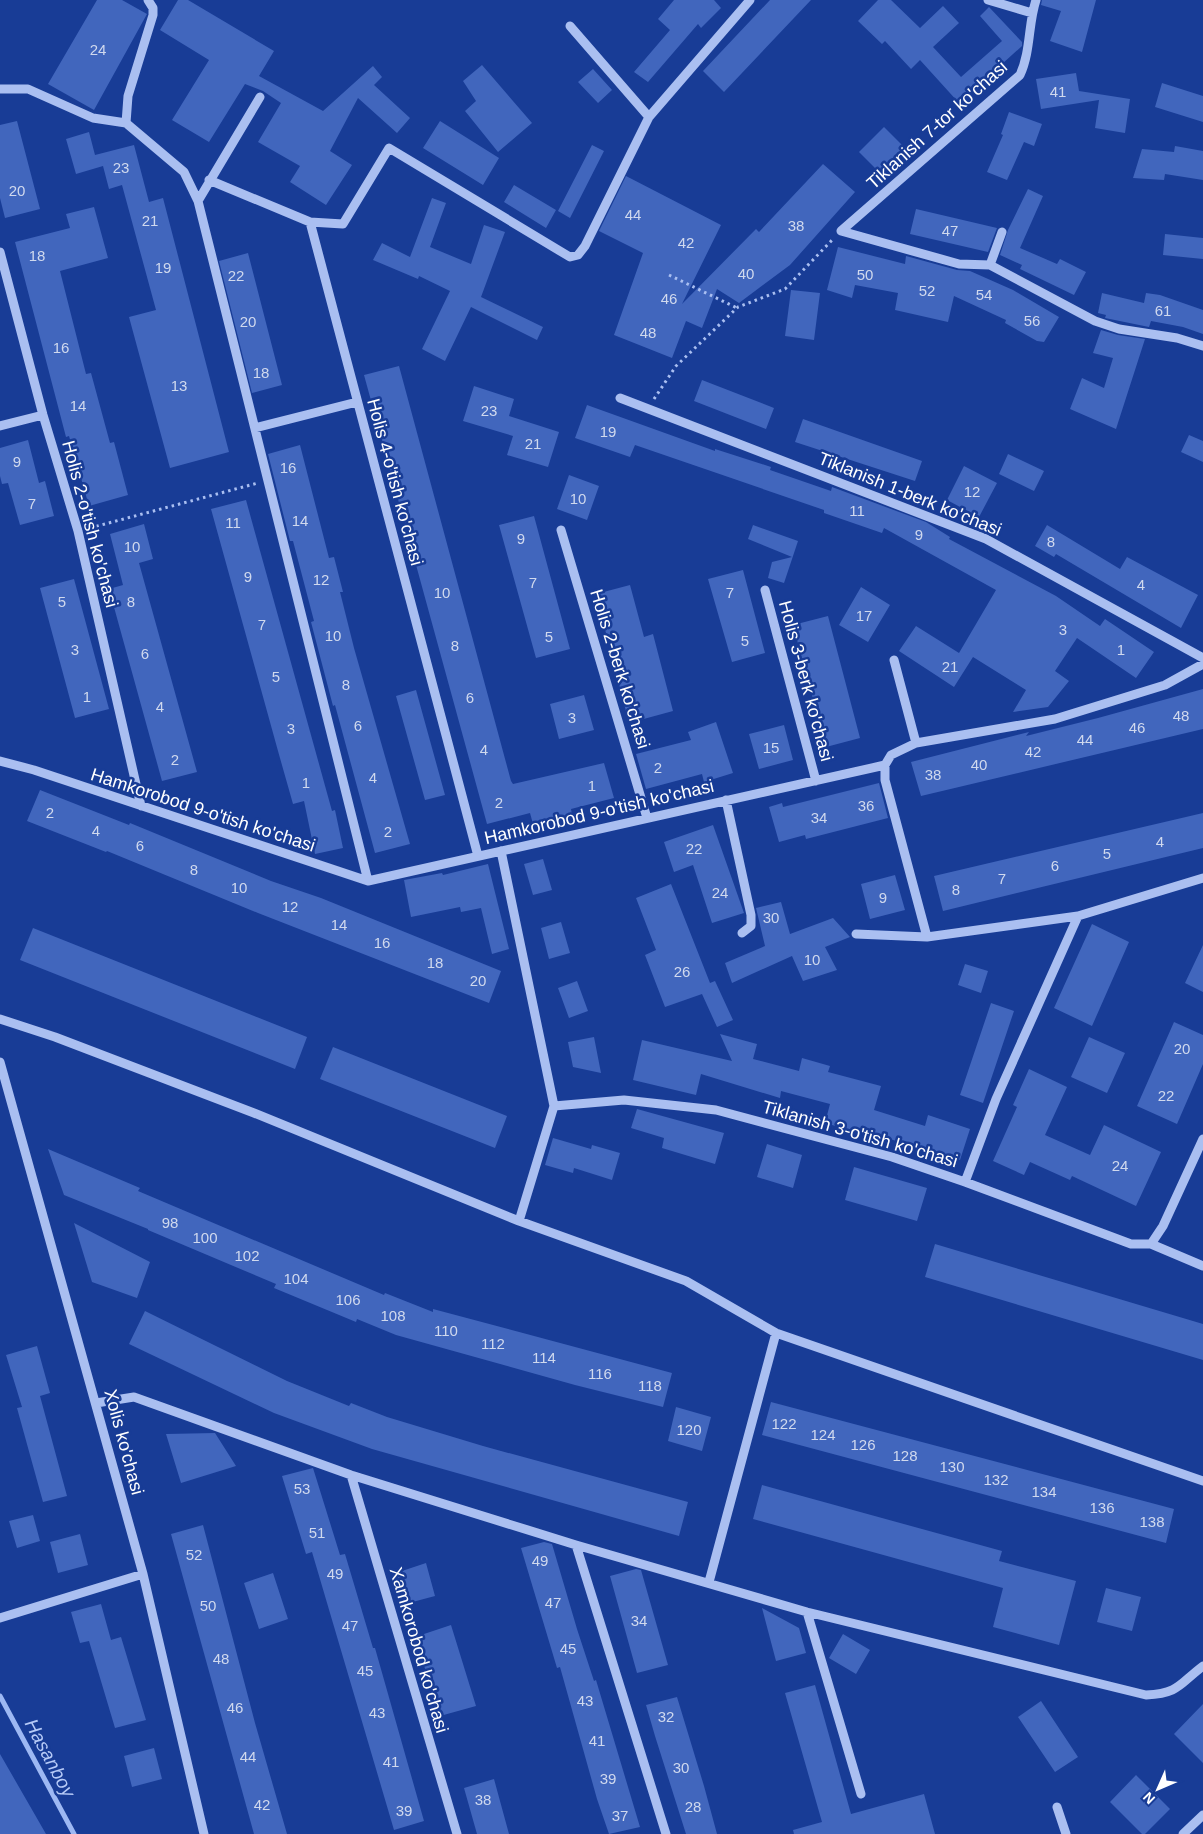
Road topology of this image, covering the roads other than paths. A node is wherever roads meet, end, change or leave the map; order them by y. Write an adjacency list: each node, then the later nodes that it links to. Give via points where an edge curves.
1 (148, 0): 10 (street, via 153,15 128,96)
2 (750, 0): 9 (street)
3 (988, 0): 5 (street)
4 (1036, 0): 5 (street, Tiklanish 7-tor ko'chasi)
5 (1032, 14): 16 (street, Tiklanish 7-tor ko'chasi, via 1025,64 1020,75 841,231 959,264)
6 (570, 26): 9 (street)
7 (0, 88): 10 (street, via 28,90 93,118)
8 (260, 97): 11 (street)
9 (649, 117): 13 (street, via 578,255 570,257 389,148 343,224)
10 (126, 123): 12 (street, via 184,172)
11 (209, 180): 12 (street); 13 (street)
12 (198, 201): 22 (street)
13 (310, 222): 19 (street, Holis 4-o'tish ko'chasi)
14 (1002, 232): 16 (street)
15 (0, 252): 20 (street, Holis 2-o'tish ko'chasi)
16 (990, 265): 17 (street, via 1095,321)
17 (1203, 346)
18 (620, 398): 25 (street, Tiklanish 1-berk ko'chasi, via 986,539)
19 (357, 402): 22 (street); 36 (street, Holis 4-o'tish ko'chasi)
20 (44, 416): 21 (street); 33 (street, Holis 2-o'tish ko'chasi, via 78,531)
21 (0, 426)
22 (255, 428): 38 (street)
23 (561, 530): 34 (street, Holis 2-berk ko'chasi)
24 (765, 590): 31 (street, Holis 3-berk ko'chasi)
25 (1203, 658)
26 (894, 660): 28 (street)
27 (1203, 664): 28 (street, Hamkorobod 9-o'tish ko'chasi, via 1165,685 1055,719)
28 (916, 743): 30 (street, Hamkorobod 9-o'tish ko'chasi, via 891,756)
29 (0, 762): 33 (street, Hamkorobod 9-o'tish ko'chasi)
30 (885, 765): 31 (street, Hamkorobod 9-o'tish ko'chasi); 42 (street, via 885,780)
31 (816, 781): 32 (street, Hamkorobod 9-o'tish ko'chasi)
32 (726, 800): 34 (street, Hamkorobod 9-o'tish ko'chasi); 40 (street, via 752,915 751,926)
33 (141, 806): 38 (street, Hamkorobod 9-o'tish ko'chasi)
34 (647, 818): 35 (street, Hamkorobod 9-o'tish ko'chasi)
35 (501, 851): 36 (street, Hamkorobod 9-o'tish ko'chasi); 45 (street)
36 (478, 856): 38 (street, Hamkorobod 9-o'tish ko'chasi)
37 (1203, 878): 39 (street)
38 (368, 880)
39 (1078, 916): 42 (street); 47 (street, via 996,1099)
40 (742, 933)
41 (856, 934): 42 (street)
42 (928, 937)
43 (0, 1019): 48 (street, via 254,1113)
44 (0, 1062): 52 (street, Xolis ko'chasi)
45 (554, 1106): 47 (street, Tiklanish 3-o'tish ko'chasi, via 624,1100 716,1110 892,1157); 48 (street)
46 (1203, 1139): 49 (street, via 1163,1226)
47 (965, 1182): 49 (street, Tiklanish 3-o'tish ko'chasi, via 1131,1244)
48 (519, 1221): 51 (street, via 686,1281)
49 (1151, 1244): 50 (street, Tiklanish 3-o'tish ko'chasi)
50 (1203, 1266)
51 (776, 1333): 54 (street); 57 (street)
52 (96, 1403): 53 (street, via 134,1397); 56 (street, Xolis ko'chasi)
53 (351, 1475): 55 (street); 65 (street, Xamkorobod ko'chasi)
54 (1203, 1481)
55 (576, 1545): 57 (street); 66 (street)
56 (143, 1574): 59 (street); 64 (street, Xolis ko'chasi)
57 (709, 1582): 58 (street)
58 (807, 1612): 60 (street, via 1146,1695 1166,1694 1181,1686); 61 (street)
59 (0, 1618)
60 (1203, 1666)
61 (861, 1794)
62 (1057, 1808): 67 (street)
63 (1203, 1815): 68 (street)
64 (204, 1834)
65 (456, 1834)
66 (666, 1834)
67 (1066, 1834)
68 (1183, 1834)

